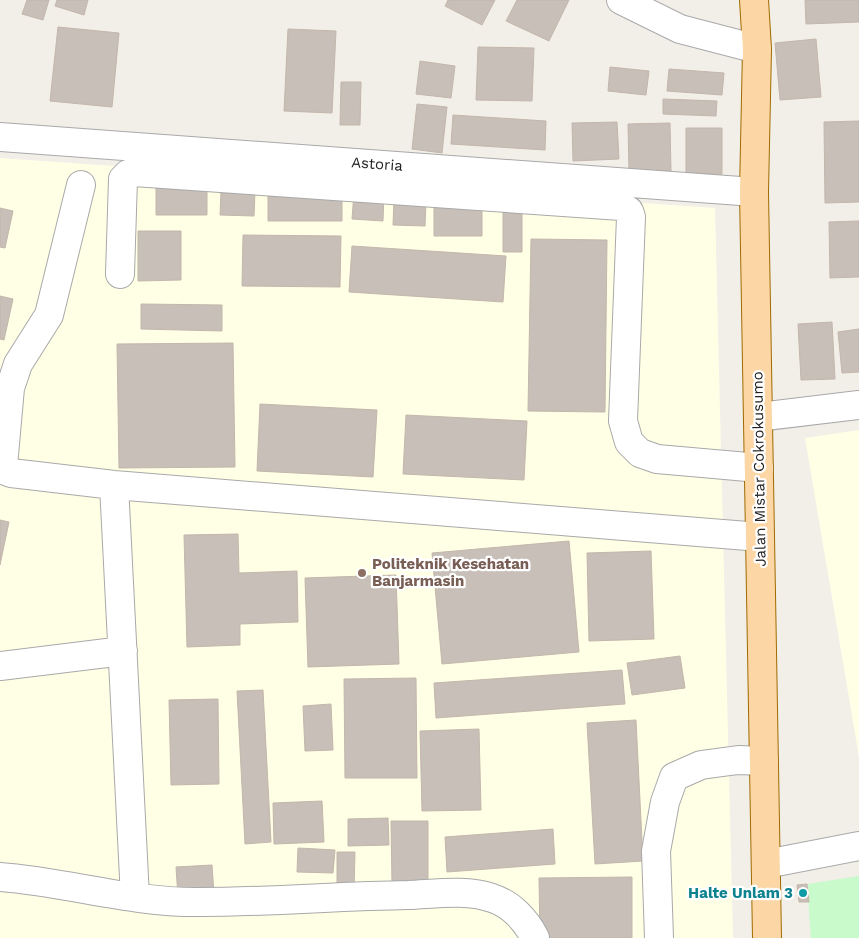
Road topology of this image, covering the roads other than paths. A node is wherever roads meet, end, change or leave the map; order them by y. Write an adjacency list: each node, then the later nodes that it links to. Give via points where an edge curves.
1 (621, 0): 3 (street, via 680,29)
2 (754, 0): 3 (main road, Jalan Mistar Cokrokusumo)
3 (757, 49): 6 (main road, Jalan Mistar Cokrokusumo)
4 (0, 137): 6 (street, Astoria)
5 (81, 185): 11 (street, via 49,314 18,364 10,388 3,466 11,473)
6 (754, 192): 9 (main road, Jalan Mistar Cokrokusumo)
7 (120, 274): 10 (street, via 123,179 134,172 621,206 629,211 631,217 623,421 628,442 640,453 657,459)
8 (859, 405): 9 (street)
9 (758, 417): 10 (main road, Jalan Mistar Cokrokusumo)
10 (759, 468): 12 (main road, Jalan Mistar Cokrokusumo)
11 (114, 485): 12 (street); 13 (street)
12 (760, 537): 15 (main road, Jalan Mistar Cokrokusumo)
13 (123, 651): 14 (street); 19 (street)
14 (0, 666)
15 (764, 761): 17 (main road, Jalan Mistar Cokrokusumo); 21 (street, via 738,760 701,765 674,778 665,802 656,851)
16 (859, 846): 17 (street)
17 (766, 864): 22 (main road, Jalan Mistar Cokrokusumo)
18 (0, 877): 19 (street)
19 (136, 897): 20 (street, via 199,902 468,894 492,898 509,907 522,918)
20 (535, 938)
21 (658, 938)
22 (767, 938)

